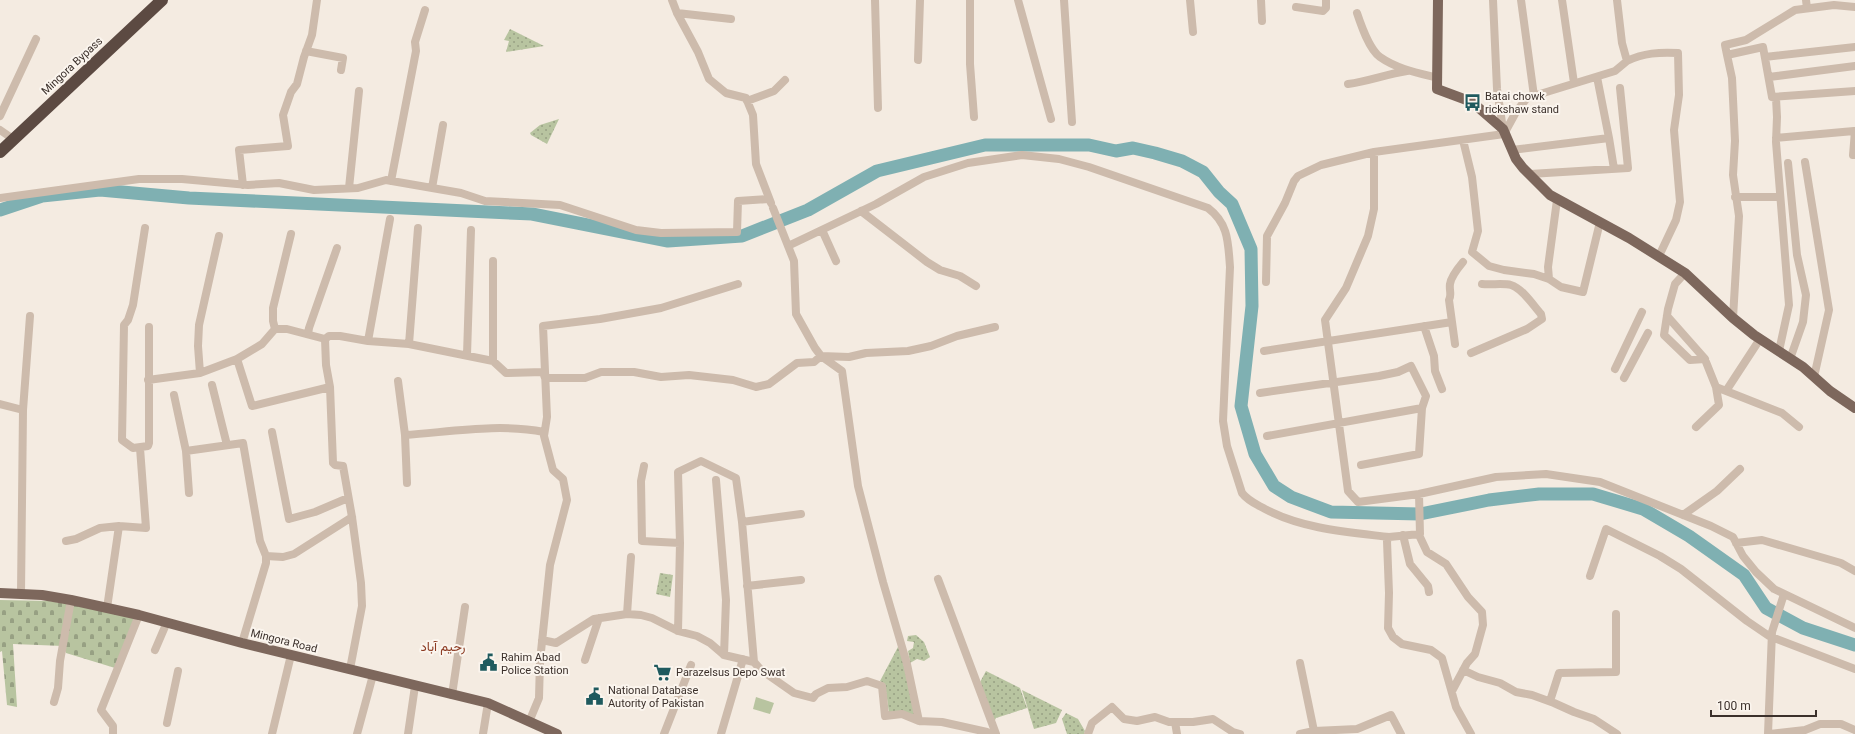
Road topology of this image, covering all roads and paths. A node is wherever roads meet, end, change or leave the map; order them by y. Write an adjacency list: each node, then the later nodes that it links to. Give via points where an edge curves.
1 (162, 0): 59 (highway, Mingora Bypass)
2 (317, 0): 28 (street, via 312,35)
3 (672, 0): 22 (street)
4 (875, 0): 48 (street)
5 (920, 0): 31 (street)
6 (970, 0): 50 (street, via 970,64)
7 (1018, 0): 51 (street)
8 (1064, 0): 52 (street)
9 (1190, 0): 25 (street)
10 (1261, 0): 24 (street)
11 (1326, 0): 18 (street, via 1326,8 1323,11)
12 (1438, 0): 38 (main road)
13 (1493, 0): 56 (street, via 1497,89)
14 (1521, 0): 45 (street)
15 (1562, 0): 40 (street)
16 (1617, 0): 32 (street)
17 (1806, 4): 19 (street); 29 (street, via 1746,40 1725,45)
18 (1296, 7)
19 (1855, 7)
20 (425, 10): 69 (street, via 415,42 416,51)
21 (1357, 13): 35 (street, via 1363,32 1379,56)
22 (677, 14): 23 (street); 47 (street, via 710,79 726,93 746,98)
23 (732, 19)
24 (1262, 20)
25 (1194, 32)
26 (36, 40): 49 (street)
27 (1855, 47): 30 (street)
28 (306, 51): 34 (street, via 343,58); 70 (street, via 297,84 291,92 283,115 288,146 239,150)
29 (1727, 55): 30 (street, via 1763,47); 73 (street, via 1732,78)
30 (1764, 57): 37 (street)
31 (918, 60)
32 (1626, 61): 36 (street, via 1615,71); 89 (street, via 1655,52 1678,52 1680,95 1674,130 1680,202 1676,220)
33 (1855, 66): 37 (street)
34 (341, 70)
35 (1407, 70): 38 (street); 41 (street, via 1368,82)
36 (1597, 77): 40 (street); 57 (street)
37 (1769, 77): 46 (street)
38 (1438, 78): 56 (main road, via 1438,89 1472,102)
39 (785, 80): 47 (street, via 774,91)
40 (1574, 83): 45 (street)
41 (1348, 84)
42 (1620, 88): 67 (street, via 1628,168)
43 (359, 91): 71 (street)
44 (1855, 91): 46 (street)
45 (1534, 96): 56 (street, via 1527,98)
46 (1772, 97): 58 (street, via 1776,98 1778,117)
47 (747, 101): 76 (street, via 753,115 756,164)
48 (878, 108)
49 (0, 116)
50 (974, 117)
51 (1051, 119)
52 (1072, 122)
53 (443, 125): 72 (street)
54 (0, 130): 59 (street)
55 (1855, 131): 58 (street); 64 (street, via 1852,155)
56 (1504, 132): 60 (street); 61 (main road)
57 (1609, 138): 61 (street); 67 (street)
58 (1776, 138): 65 (street)
59 (13, 139): 62 (highway, Mingora Bypass)
60 (1463, 140): 63 (street); 94 (street, via 1472,177 1478,230 1472,252 1489,266)
61 (1512, 150): 68 (main road)
62 (0, 152)
63 (1374, 152): 95 (street, via 1321,165 1298,176 1267,236); 113 (street, via 1374,209 1368,236 1346,288 1326,317)
64 (1855, 155)
65 (1777, 162): 75 (street); 122 (street, via 1792,163 1797,255 1806,295 1803,322)
66 (1805, 162): 128 (street, via 1829,310)
67 (1614, 169): 68 (street)
68 (1530, 174): 77 (main road)
69 (391, 180): 71 (street); 72 (street)
70 (243, 185): 71 (street, via 279,183 314,190); 74 (street, via 182,179 139,179)
71 (349, 188)
72 (432, 188): 76 (street, via 461,193 485,201 560,205 636,230 661,233 737,232 738,201)
73 (1735, 197): 75 (street); 102 (street, via 1739,216)
74 (0, 198)
75 (1780, 198): 117 (street, via 1789,305)
76 (769, 199): 87 (street)
77 (1557, 200): 80 (main road); 94 (street, via 1548,268)
78 (861, 211): 84 (street); 98 (street, via 927,262); 169 (street, via 924,177 992,158 1022,155 1074,163 1208,208 1223,223 1228,245 1230,267 1223,421 1227,446 1242,493 1247,499 1282,518 1321,528)
79 (390, 219): 112 (street)
80 (1600, 222): 89 (main road); 94 (street, via 1583,292 1561,287)
81 (145, 228): 152 (street, via 133,305 124,325 122,440 133,448)
82 (418, 228): 114 (street)
83 (470, 230): 119 (street)
84 (822, 230): 87 (street); 90 (street)
85 (291, 234): 107 (street, via 274,308)
86 (219, 236): 127 (street, via 199,325)
87 (787, 243): 120 (street, via 794,260 796,314)
88 (337, 248): 109 (street)
89 (1659, 256): 93 (main road)
90 (836, 261)
91 (493, 262): 123 (street)
92 (1463, 262): 103 (street, via 1449,285)
93 (1685, 273): 101 (street, via 1675,284); 102 (main road)
94 (1549, 279)
95 (1266, 282)
96 (738, 284): 126 (street, via 661,308 596,320 543,326)
97 (1482, 284): 118 (street, via 1510,284 1541,314 1542,319 1527,329)
98 (976, 286)
99 (1642, 312): 125 (street)
100 (30, 316): 143 (street)
101 (1667, 316): 101 (street, via 1664,335 1690,360 1705,359)
102 (1733, 318): 111 (main road)
103 (1452, 322): 104 (street); 115 (street)
104 (1424, 326): 113 (street); 136 (street)
105 (149, 327): 130 (street)
106 (995, 327): 120 (street, via 908,351 866,353 849,357)
107 (275, 329): 109 (street); 121 (street, via 262,344)
108 (1648, 332): 129 (street)
109 (308, 334): 110 (street)
110 (325, 339): 112 (street, via 329,336 340,336); 134 (street)
111 (1760, 339): 117 (main road); 137 (street)
112 (368, 341): 114 (street)
113 (1328, 341): 116 (street); 132 (street)
114 (409, 344): 119 (street)
115 (1455, 344)
116 (1264, 351)
117 (1779, 351): 122 (main road)
118 (1471, 353)
119 (467, 355): 123 (street)
120 (821, 356): 126 (street, via 814,362 797,363 769,384 756,387 733,380 689,375 661,377 634,372 601,372 585,378 545,378); 216 (street, via 842,371 858,486 882,582 907,664)
121 (237, 359): 127 (street); 134 (street, via 252,406)
122 (1790, 359): 128 (main road)
123 (493, 360): 126 (street, via 506,373)
124 (1706, 362): 135 (street)
125 (1615, 369)
126 (544, 372): 148 (street, via 547,417)
127 (200, 373): 130 (street)
128 (1814, 377): 142 (main road)
129 (1624, 378)
130 (148, 380): 152 (street, via 149,443 148,446)
131 (398, 381): 149 (street)
132 (1334, 382): 138 (street); 141 (street, via 1379,376 1411,366 1426,396); 144 (street)
133 (212, 385): 151 (street)
134 (330, 387): 161 (street, via 333,463 342,464)
135 (1716, 387): 137 (street); 145 (street, via 1719,405)
136 (1442, 388)
137 (1726, 391): 146 (street, via 1782,413)
138 (1260, 393)
139 (174, 395): 153 (street)
140 (0, 404): 143 (street)
141 (1422, 408): 144 (street); 154 (street, via 1419,454)
142 (1855, 408)
143 (23, 410): 182 (street)
144 (1339, 424): 150 (street); 160 (street, via 1350,495 1358,502)
145 (1696, 427)
146 (1799, 427)
147 (272, 432): 161 (street, via 289,519 315,512)
148 (544, 432): 149 (street, via 526,428); 195 (street, via 553,470 563,478 567,500 550,564)
149 (405, 435): 158 (street)
150 (1267, 436)
151 (227, 445): 153 (street); 173 (street, via 243,443 260,541)
152 (140, 448): 166 (street, via 146,528)
153 (186, 451): 159 (street)
154 (1361, 465)
155 (644, 466): 171 (street, via 641,481 642,541)
156 (1740, 469): 163 (street, via 1717,491)
157 (716, 480): 199 (street, via 726,600)
158 (407, 483)
159 (189, 493)
160 (1418, 496): 163 (street, via 1496,477 1546,474 1600,482); 167 (street)
161 (348, 498): 164 (street)
162 (801, 514): 165 (street)
163 (1683, 515): 172 (street, via 1733,537)
164 (352, 517): 173 (street, via 294,554 283,557); 205 (street, via 362,584 362,606)
165 (742, 522): 171 (street, via 736,478 701,461 678,472); 179 (street)
166 (119, 526): 170 (street, via 100,528); 186 (street)
167 (1419, 532): 168 (street); 207 (street, via 1428,552 1446,564 1468,597 1482,612 1483,625 1475,654)
168 (1403, 535): 169 (street); 180 (street, via 1410,564 1428,586)
169 (1389, 536): 211 (street, via 1388,628 1392,637 1402,644 1431,650 1442,658)
170 (66, 541)
171 (680, 543): 193 (street)
172 (1736, 543): 175 (street, via 1762,540 1841,563); 183 (street, via 1756,572)
173 (266, 556): 196 (street)
174 (631, 557): 187 (street)
175 (1855, 571)
176 (1590, 576): 194 (street, via 1606,529 1681,569 1747,621)
177 (938, 579): 232 (street)
178 (801, 580): 179 (street)
179 (747, 586): 202 (street)
180 (1429, 592)
181 (0, 593): 182 (main road, Mingora Road)
182 (21, 593): 184 (main road, Mingora Road)
183 (1784, 595): 192 (street); 194 (street)
184 (71, 600): 186 (main road, Mingora Road); 214 (street)
185 (466, 607): 212 (street)
186 (108, 608): 189 (main road, Mingora Road)
187 (627, 614): 190 (street); 193 (street, via 652,618)
188 (1616, 614): 213 (street, via 1616,672 1559,673)
189 (139, 615): 191 (main road, Mingora Road); 223 (street, via 101,710 113,726)
190 (599, 618): 195 (street, via 556,643); 201 (street)
191 (167, 622): 196 (main road, Mingora Road); 197 (street)
192 (1855, 628)
193 (678, 631): 199 (street, via 697,636)
194 (1772, 634): 206 (street); 239 (street)
195 (542, 640): 217 (street, via 539,698)
196 (242, 643): 198 (main road, Mingora Road)
197 (156, 650)
198 (291, 655): 205 (main road, Mingora Road); 224 (street)
199 (724, 655): 200 (street)
200 (743, 659): 202 (street); 230 (street)
201 (585, 660)
202 (754, 662): 216 (street, via 761,670 799,696 813,698 828,688 847,687 867,681 882,686 885,716 902,714)
203 (1300, 663): 221 (street)
204 (692, 666): 229 (street)
205 (350, 669): 209 (main road, Mingora Road)
206 (1855, 669)
207 (1463, 670): 211 (street); 213 (street, via 1500,683 1516,692)
208 (178, 671): 219 (street)
209 (373, 675): 210 (main road, Mingora Road); 225 (street)
210 (415, 686): 212 (main road, Mingora Road); 226 (street)
211 (1452, 691): 237 (street, via 1456,707)
212 (452, 695): 215 (main road, Mingora Road)
213 (1550, 701): 238 (street, via 1594,719)
214 (54, 702)
215 (488, 703): 217 (main road, Mingora Road); 227 (street)
216 (919, 720): 231 (street, via 942,722)
217 (529, 722): 228 (main road, Mingora Road)
218 (1175, 722): 222 (street, via 1213,719); 233 (street, via 1155,717 1137,721 1124,719 1112,707 1092,723); 234 (street)
219 (167, 723)
220 (1855, 730): 239 (street, via 1841,724 1820,724 1805,730)
221 (1314, 731): 235 (street); 236 (street, via 1357,729 1391,715)
222 (1235, 733)
223 (113, 734)
224 (272, 734)
225 (357, 734)
226 (408, 734)
227 (483, 734)
228 (557, 734)
229 (664, 734)
230 (721, 734)
231 (988, 734)
232 (996, 734)
233 (1088, 734)
234 (1177, 734)
235 (1300, 734)
236 (1401, 734)
237 (1471, 734)
238 (1617, 734)
239 (1769, 734)

